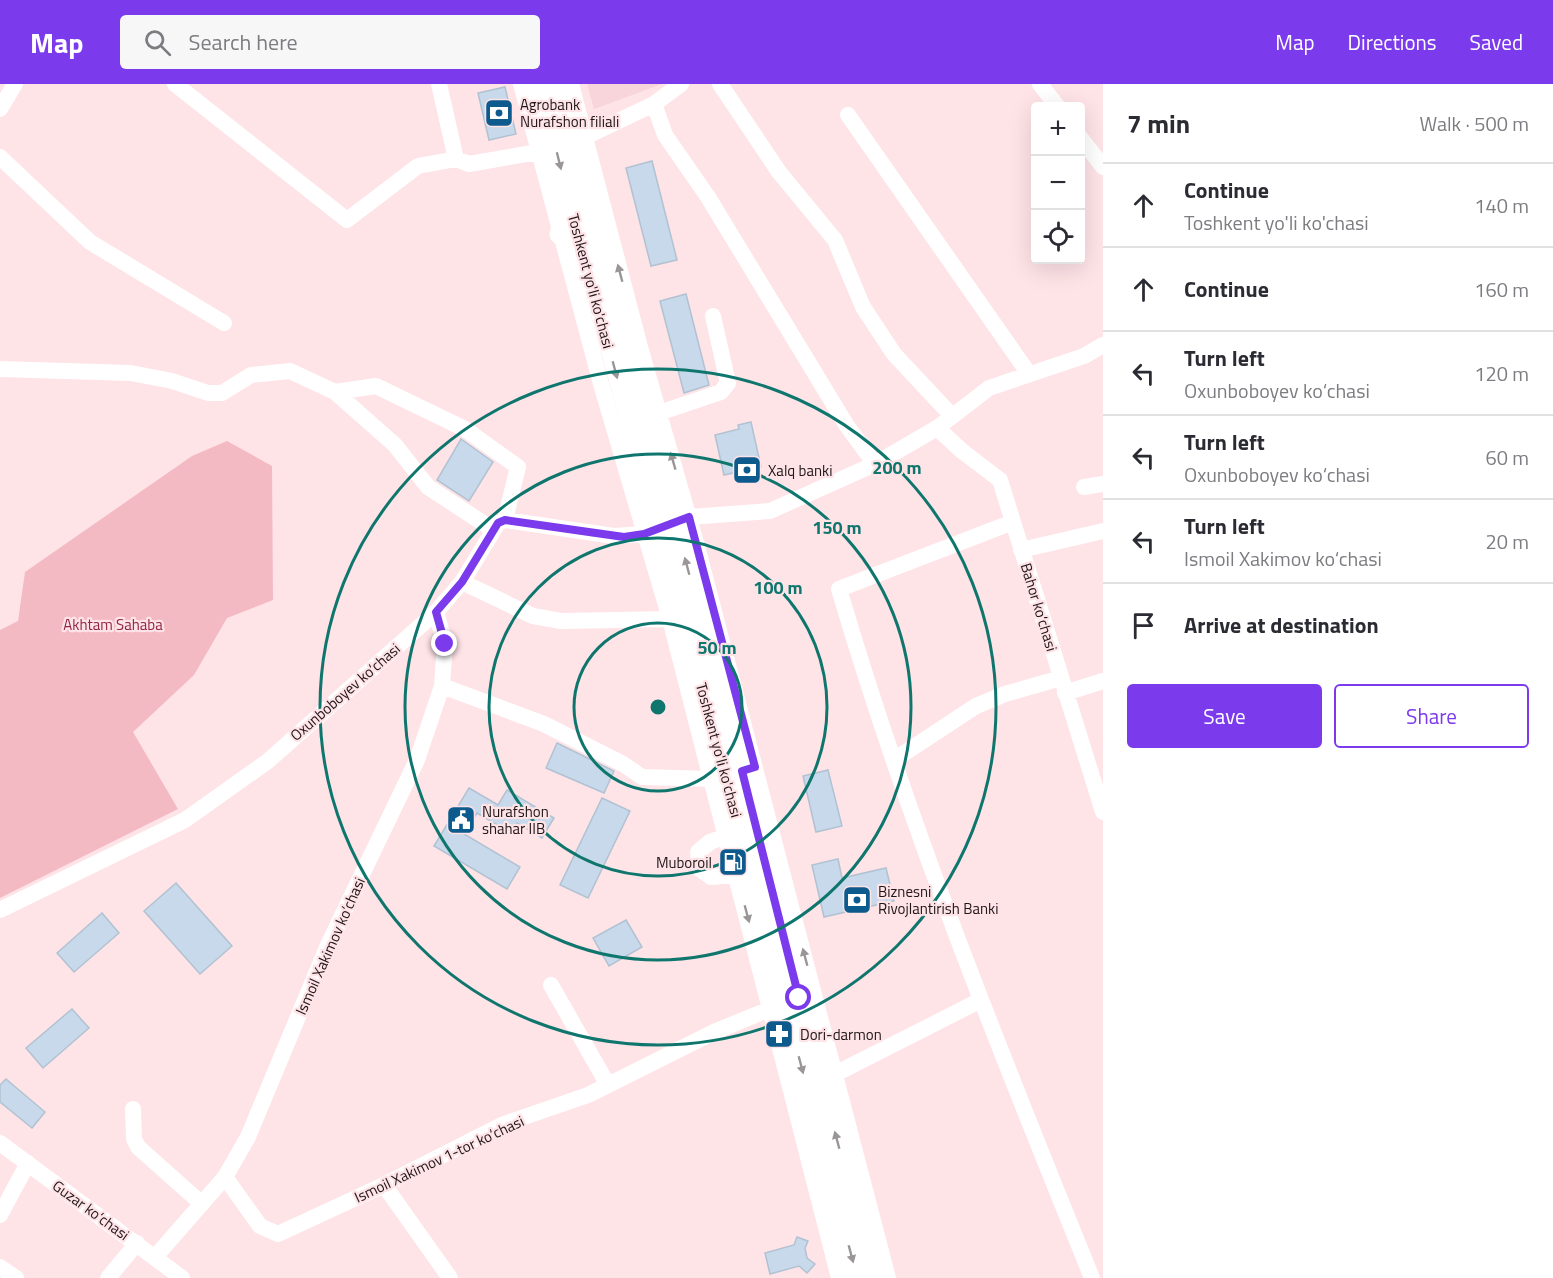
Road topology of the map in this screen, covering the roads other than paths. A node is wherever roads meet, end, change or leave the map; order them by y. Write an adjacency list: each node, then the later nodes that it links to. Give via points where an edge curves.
1 (15, 84): 13 (street)
2 (175, 84): 19 (street, via 347,220 418,166)
3 (439, 84): 19 (street)
4 (521, 84): 17 (street)
5 (539, 84): 22 (main road, Toshkent yo'li ko'chasi, one-way to 22)
6 (556, 84): 23 (main road, Toshkent yo'li ko'chasi)
7 (570, 84): 15 (street)
8 (681, 84): 12 (street)
9 (720, 84): 32 (street, via 779,172 835,240 863,307 894,354)
10 (1040, 84): 11 (street)
11 (1054, 102)
12 (654, 104): 15 (street); 34 (street, via 665,135 708,197 847,426)
13 (1, 105)
14 (848, 115): 29 (street)
15 (585, 137): 21 (street)
16 (1085, 144): 20 (street)
17 (538, 152): 19 (street, via 469,164); 24 (street)
18 (0, 157): 26 (street, via 90,242)
19 (456, 159)
20 (1103, 167)
21 (597, 186): 23 (main road); 31 (street, one-way to 21)
22 (569, 198): 24 (main road); 39 (main road, Toshkent yo'li ko'chasi, one-way to 39)
23 (590, 213): 39 (main road, Toshkent yo'li ko'chasi)
24 (560, 234): 39 (street)
25 (713, 316): 31 (street, via 728,382 721,392)
26 (224, 323)
27 (1103, 345): 29 (street, via 1084,356)
28 (0, 369): 30 (street, via 131,373 208,393 222,393 251,375 290,371)
29 (1029, 374): 32 (street, via 989,388)
30 (335, 392): 38 (street, via 395,445 428,487); 38 (street, Oxunboboyev ko‘chasi, via 376,386 465,429 505,455 518,467)
31 (659, 413): 39 (street, one-way to 31)
32 (952, 416): 33 (street)
33 (937, 428): 34 (street); 37 (street, Bahor ko‘chasi, via 1000,480)
34 (875, 464): 39 (street, via 770,511)
35 (1103, 484): 36 (street)
36 (1084, 487)
37 (1013, 522): 41 (street, Bahor ko‘chasi); 48 (street, via 839,589)
38 (499, 524): 39 (street, via 614,536); 42 (street, Oxunboboyev ko‘chasi)
39 (666, 525): 44 (street); 49 (main road, Toshkent yo'li ko'chasi, one-way to 39); 67 (main road, Toshkent yo'li ko'chasi, one-way to 67)
40 (1103, 531): 41 (street)
41 (1021, 550): 47 (street, Bahor ko‘chasi)
42 (462, 582): 43 (street, Oxunboboyev ko‘chasi); 44 (street, via 533,616 561,621)
43 (436, 612): 46 (street, Ismoil Xakimov ko‘chasi, via 445,644); 54 (street, Oxunboboyev ko‘chasi, via 268,761 227,792 185,820)
44 (670, 620): 50 (street)
45 (1103, 681): 47 (street)
46 (442, 686): 50 (street, via 544,724 642,777); 63 (street, Ismoil Xakimov ko‘chasi, via 417,760 328,945 248,1137)
47 (1063, 686): 48 (street, via 1005,694 976,706); 51 (street, Bahor ko‘chasi)
48 (894, 760): 56 (street)
49 (749, 769): 58 (street, one-way to 49); 67 (main road, Toshkent yo'li ko'chasi, one-way to 49)
50 (711, 779): 52 (street)
51 (1101, 802)
52 (726, 836): 53 (street); 53 (street, via 698,852 700,869 711,877)
53 (737, 876): 57 (street, one-way to 57)
54 (0, 910)
55 (551, 985): 59 (street)
56 (979, 1001): 58 (street); 81 (street)
57 (772, 1008): 59 (street, Ismoil Xakimov 1-tor ko‘chasi); 65 (street)
58 (837, 1073): 69 (street)
59 (608, 1085): 64 (street, Ismoil Xakimov 1-tor ko‘chasi, via 504,1124)
60 (133, 1109): 66 (street, via 138,1147)
61 (0, 1143): 62 (street, Guzar ko‘chasi)
62 (27, 1163): 68 (street); 70 (street, Guzar ko‘chasi)
63 (225, 1176): 64 (street, Ismoil Xakimov 1-tor ko‘chasi, via 260,1226 278,1234); 66 (street, Ismoil Xakimov ko‘chasi)
64 (384, 1185): 76 (street)
65 (816, 1190): 67 (main road); 77 (street)
66 (202, 1203): 71 (street, Ismoil Xakimov ko‘chasi)
67 (848, 1211): 69 (main road); 78 (main road, Toshkent yo'li ko'chasi, one-way to 78); 79 (main road, Toshkent yo'li ko'chasi)
68 (0, 1215)
69 (874, 1223): 80 (street)
70 (137, 1243): 71 (street, Guzar ko‘chasi); 74 (street)
71 (156, 1256): 75 (street, Guzar ko‘chasi)
72 (0, 1267): 73 (street)
73 (16, 1278)
74 (108, 1278)
75 (182, 1278)
76 (450, 1278)
77 (839, 1278)
78 (857, 1278)
79 (873, 1278)
80 (888, 1278)
81 (1092, 1278)

